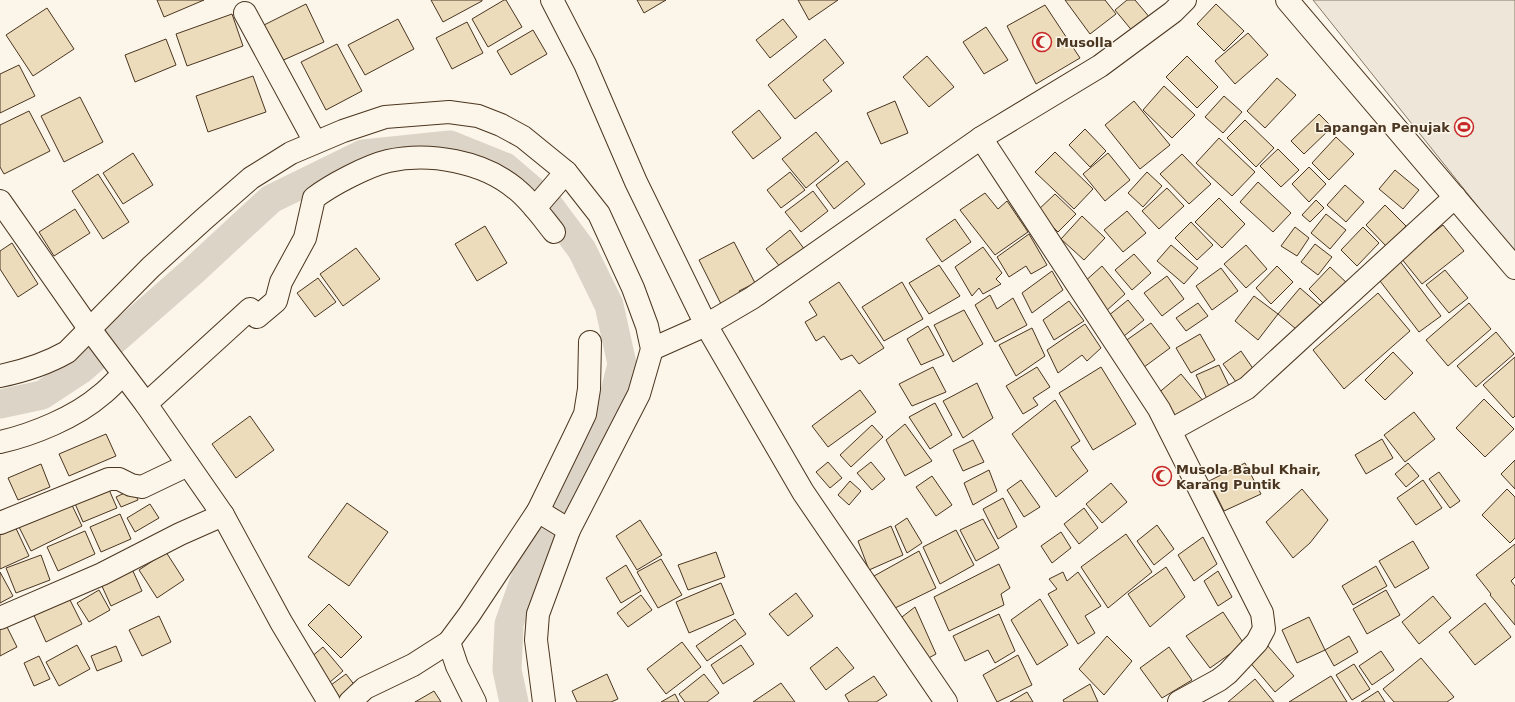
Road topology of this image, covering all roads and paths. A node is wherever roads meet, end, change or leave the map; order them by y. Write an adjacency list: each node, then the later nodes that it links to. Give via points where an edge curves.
1 (552, 0): 13 (street, via 585,64 636,182)
2 (1185, 0): 5 (street, via 1173,12 1100,66)
3 (1287, 0): 8 (street)
4 (245, 13): 6 (street)
5 (981, 138): 13 (street, via 819,253); 20 (street)
6 (315, 142): 7 (street, via 385,117 448,112 478,116 501,125 523,137); 14 (street, via 291,153 251,178 204,219 152,267)
7 (564, 174): 10 (street); 16 (street, via 599,214 633,288 647,326)
8 (1455, 197): 12 (street); 20 (street, via 1247,388)
9 (0, 201): 14 (street)
10 (538, 205): 11 (street); 19 (street, via 496,175 474,166 450,161 409,158 387,161 364,169 314,198 305,238 281,282 276,301 258,317 250,309)
11 (554, 232)
12 (1515, 268)
13 (706, 325): 16 (street); 33 (street, via 803,492)
14 (94, 336): 17 (street); 18 (street, via 51,361)
15 (590, 342): 23 (street, via 589,389 585,414)
16 (652, 349): 26 (street, via 639,394)
17 (121, 371): 19 (street); 21 (street, via 101,396 68,416 38,430)
18 (0, 376)
19 (146, 404): 22 (street)
20 (1171, 430): 34 (street, via 1262,613 1264,629 1257,642 1228,673)
21 (0, 442)
22 (188, 465): 24 (street); 25 (street, via 142,487 119,479 109,479)
23 (540, 513): 26 (street); 28 (street)
24 (223, 516): 27 (street, via 180,534 102,574); 29 (street, via 281,622)
25 (0, 523)
26 (566, 528): 32 (street, via 538,614 536,640)
27 (0, 618)
28 (448, 642): 30 (street, via 413,665 365,688); 31 (street)
29 (329, 702)
30 (350, 702)
31 (475, 702)
32 (544, 702)
33 (946, 702)
34 (1179, 702)

